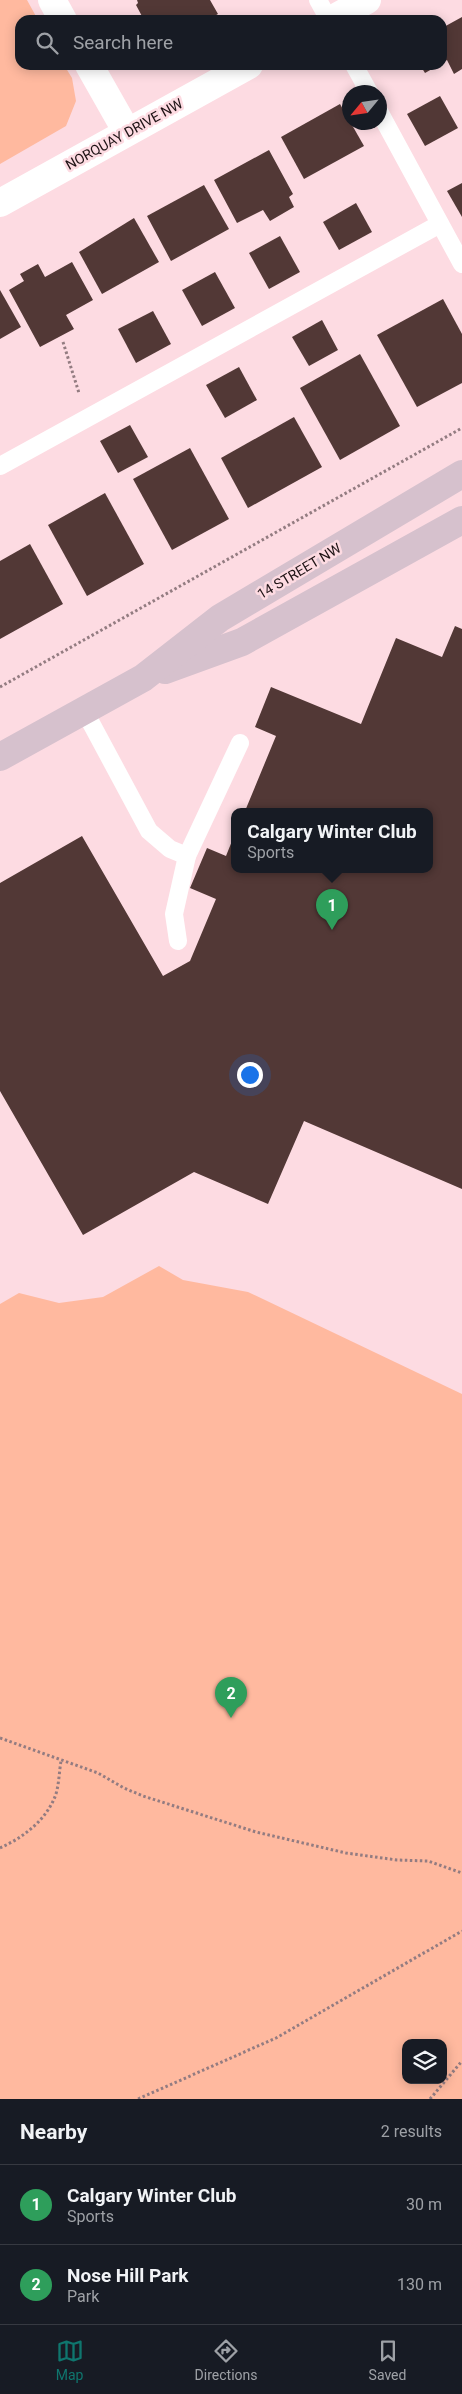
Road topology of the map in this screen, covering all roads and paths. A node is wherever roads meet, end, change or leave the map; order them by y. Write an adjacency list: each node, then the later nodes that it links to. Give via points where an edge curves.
1 (52, 0): 4 (street)
2 (318, 0): 5 (lane)
3 (367, 0): 6 (street)
4 (60, 15)
5 (327, 15)
6 (339, 15)
7 (91, 70): 12 (street)
8 (240, 70): 12 (street, NORQUAY DRIVE NW)
9 (357, 70): 10 (lane)
10 (365, 85)
11 (387, 125): 14 (lane)
12 (127, 132): 13 (street, NORQUAY DRIVE NW)
13 (0, 204)
14 (440, 224): 15 (lane); 17 (lane)
15 (462, 264)
16 (63, 342): 17 (path, via 79,395)
17 (78, 423): 19 (lane)
18 (462, 428): 23 (path)
19 (0, 466)
20 (462, 474): 22 (main road, 14 STREET NW, via 220,618)
21 (462, 520): 22 (main road, 14 STREET NW, via 242,642)
22 (142, 678): 24 (main road, 14 STREET NW)
23 (0, 687)
24 (84, 710): 26 (main road, 14 STREET NW); 27 (lane, via 148,831 170,850)
25 (240, 743): 27 (lane)
26 (0, 757)
27 (187, 856): 28 (lane, via 174,914)
28 (178, 941)
29 (0, 1738): 30 (path)
30 (61, 1761): 31 (path, via 55,1798 43,1816 30,1830); 32 (path, via 98,1773 143,1796 256,1832 346,1853 428,1861)
31 (0, 1848)
32 (462, 1873)
33 (462, 1930): 35 (path, via 276,2038)
34 (462, 2061): 36 (path)
35 (138, 2099)
36 (430, 2099)

